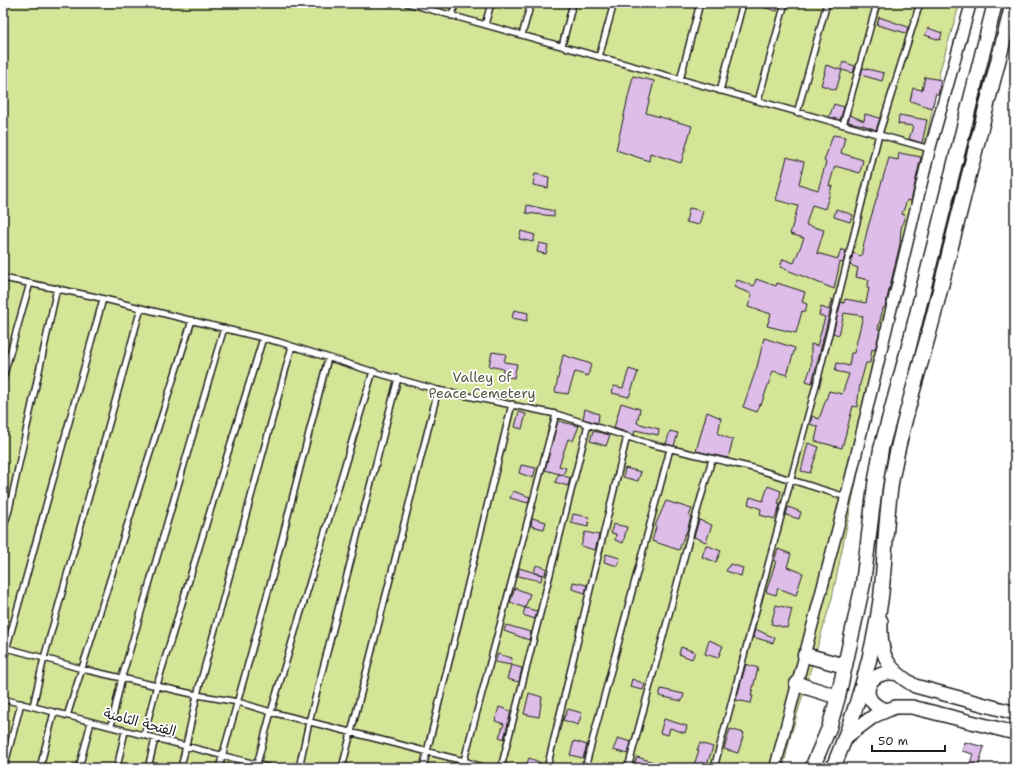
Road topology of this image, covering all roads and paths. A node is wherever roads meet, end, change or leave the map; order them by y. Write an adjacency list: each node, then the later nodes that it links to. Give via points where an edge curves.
1 (410, 3): 16 (lane)
2 (455, 3): 16 (lane)
3 (491, 3): 17 (lane)
4 (531, 3): 18 (lane)
5 (573, 3): 19 (lane)
6 (614, 3): 20 (lane)
7 (700, 3): 21 (lane)
8 (743, 3): 22 (lane)
9 (785, 3): 23 (lane)
10 (827, 3): 24 (lane)
11 (877, 3): 25 (lane)
12 (920, 3): 26 (lane)
13 (971, 3): 27 (street)
14 (995, 3): 50 (main road, via 881,449)
15 (1013, 3): 51 (main road, via 893,470)
16 (452, 16): 17 (lane)
17 (486, 25): 18 (lane)
18 (522, 35): 19 (lane)
19 (562, 46): 20 (lane)
20 (599, 57): 21 (lane)
21 (680, 80): 22 (lane)
22 (720, 91): 23 (lane)
23 (758, 101): 24 (lane)
24 (797, 112): 25 (lane)
25 (843, 125): 26 (lane)
26 (879, 134): 27 (lane); 48 (lane)
27 (930, 149): 49 (street)
28 (3, 278): 29 (lane)
29 (30, 283): 30 (lane); 39 (lane)
30 (57, 288): 31 (lane); 52 (lane)
31 (103, 299): 32 (lane); 56 (lane)
32 (141, 308): 33 (lane); 58 (lane)
33 (192, 320): 34 (lane); 61 (lane)
34 (224, 328): 35 (lane); 63 (lane)
35 (263, 338): 36 (lane); 65 (lane)
36 (292, 346): 37 (lane); 66 (lane)
37 (328, 358): 38 (lane); 69 (lane)
38 (373, 371): 40 (lane); 74 (lane)
39 (3, 378)
40 (398, 378): 41 (lane); 78 (lane)
41 (438, 390): 42 (lane); 81 (lane)
42 (512, 404): 43 (lane); 87 (lane)
43 (556, 414): 44 (lane); 89 (lane)
44 (588, 424): 45 (lane); 104 (lane)
45 (627, 436): 46 (lane); 105 (lane)
46 (670, 449): 47 (lane); 106 (lane)
47 (722, 460): 48 (lane); 107 (lane, via 712,459)
48 (791, 479): 49 (lane); 108 (lane)
49 (846, 497): 57 (street)
50 (873, 505): 51 (main road, via 878,511); 54 (main road)
51 (889, 508): 53 (main road)
52 (3, 529)
53 (886, 544): 54 (main road, via 883,540 874,539); 55 (main road)
54 (868, 546): 60 (main road, via 863,584)
55 (881, 597): 62 (street, via 881,648 886,660); 84 (main road, via 874,639)
56 (5, 648): 58 (lane); 59 (lane)
57 (805, 655): 60 (main road); 64 (street)
58 (44, 658): 61 (lane); 71 (lane)
59 (3, 661)
60 (845, 666): 67 (main road)
61 (82, 669): 63 (lane); 76 (lane)
62 (898, 674): 72 (street, via 890,672 875,676 869,689 869,697 874,706); 75 (street, via 915,686)
63 (122, 677): 65 (lane); 79 (lane)
64 (798, 684): 67 (main road); 109 (street)
65 (157, 685): 66 (lane); 83 (lane)
66 (197, 694): 69 (lane); 86 (lane)
67 (838, 697): 110 (main road)
68 (3, 699): 70 (lane, الفتحة الثامنة)
69 (238, 702): 74 (lane); 88 (lane)
70 (21, 703): 71 (lane, الفتحة الثامنة); 91 (lane)
71 (33, 706): 73 (lane, الفتحة الثامنة)
72 (888, 710): 82 (street, via 895,707 912,707); 84 (street, via 874,716)
73 (54, 712): 76 (lane, الفتحة الثامنة); 92 (lane)
74 (271, 712): 78 (lane); 90 (lane)
75 (1015, 713)
76 (67, 716): 77 (lane, الفتحة الثامنة)
77 (91, 722): 79 (lane, الفتحة الثامنة); 93 (lane)
78 (309, 722): 81 (lane); 99 (lane)
79 (111, 726): 80 (lane, الفتحة الثامنة)
80 (126, 730): 83 (lane, الفتحة الثامنة); 94 (lane)
81 (351, 732): 87 (lane); 100 (lane)
82 (1015, 733)
83 (144, 735): 85 (lane, الفتحة الثامنة)
84 (847, 736): 111 (main road)
85 (155, 739): 86 (lane, الفتحة الثامنة); 95 (lane)
86 (186, 747): 88 (lane, الفتحة الثامنة); 96 (lane)
87 (427, 751): 89 (lane); 101 (lane)
88 (222, 755): 90 (lane, الفتحة الثامنة); 97 (lane)
89 (464, 760): 102 (lane); 103 (lane)
90 (257, 766): 98 (lane, الفتحة الثامنة)
91 (4, 768)
92 (40, 768)
93 (79, 768)
94 (117, 768)
95 (148, 768)
96 (181, 768)
97 (219, 768)
98 (271, 768)
99 (300, 768)
100 (342, 768)
101 (423, 768)
102 (462, 768)
103 (486, 768)
104 (501, 768)
105 (547, 768)
106 (585, 768)
107 (628, 768)
108 (714, 768)
109 (775, 768)
110 (812, 768)
111 (834, 768)

